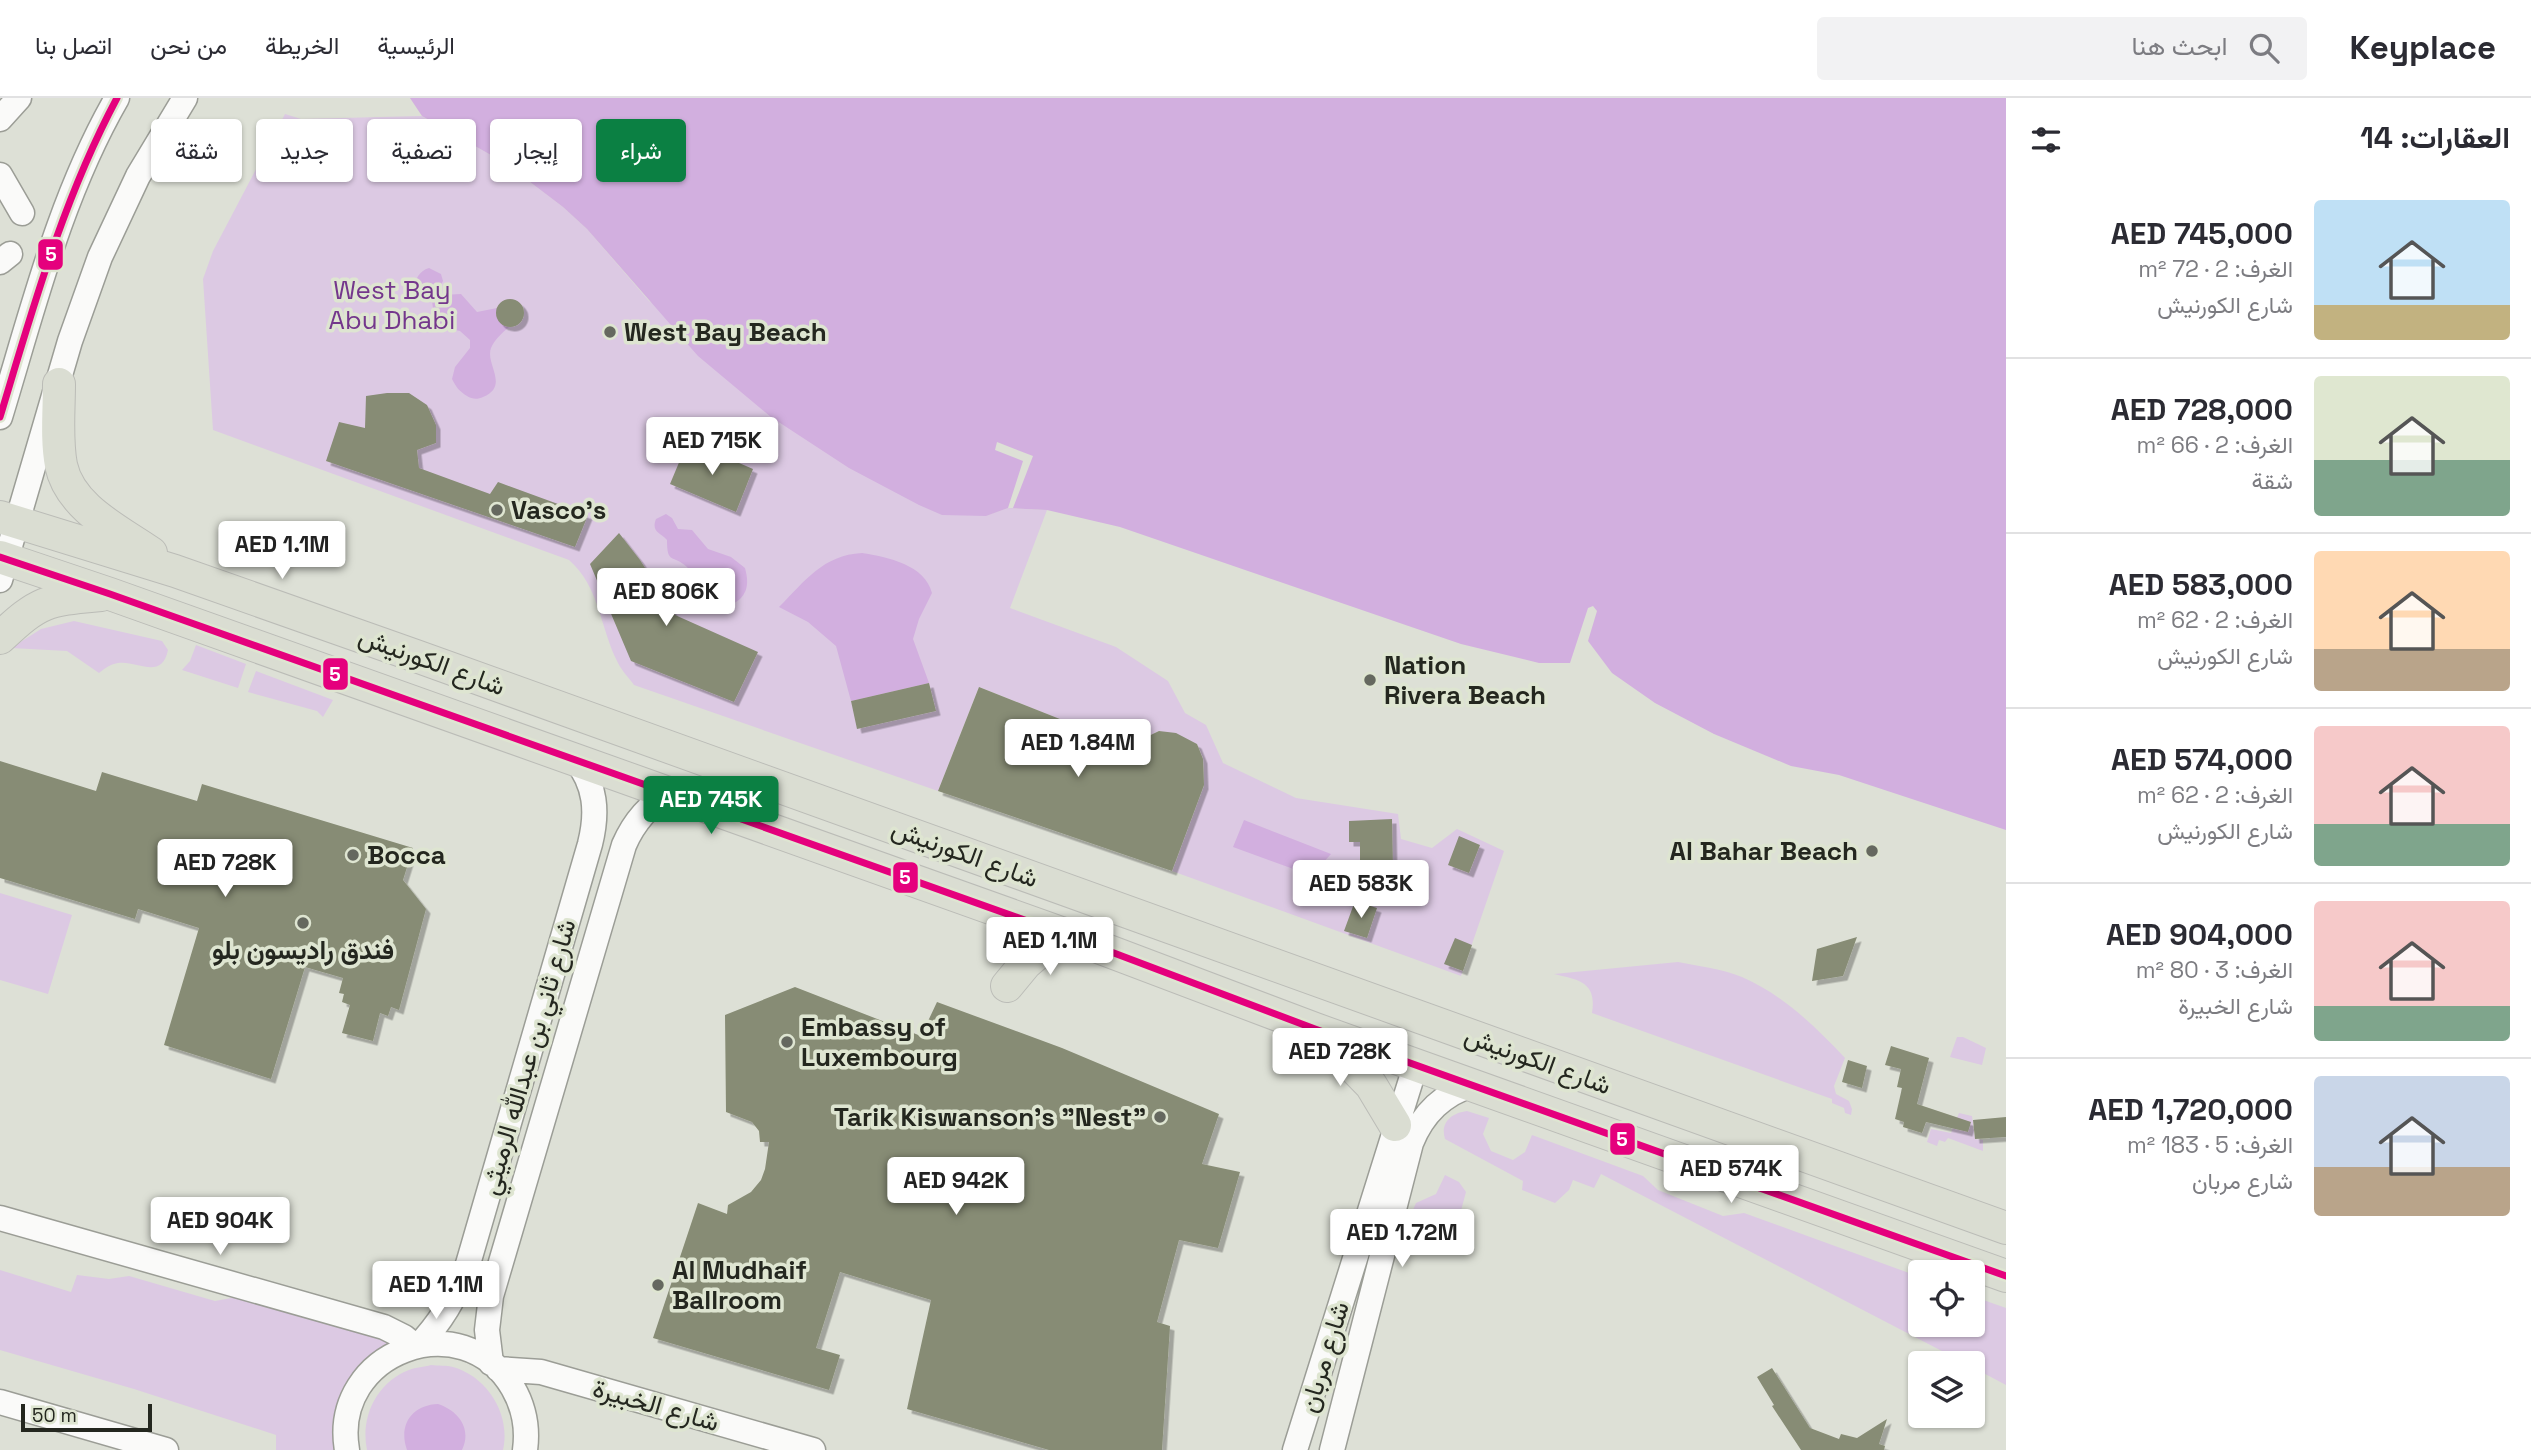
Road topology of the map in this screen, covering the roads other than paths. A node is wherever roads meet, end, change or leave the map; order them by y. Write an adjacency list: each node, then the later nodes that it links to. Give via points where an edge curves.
1 (19, 98): 4 (street)
2 (117, 98): 8 (street, via 67,202)
3 (185, 98): 7 (street, via 138,176 109,236 84,298)
4 (0, 119)
5 (0, 175): 6 (street)
6 (22, 213)
7 (59, 384): 9 (street); 11 (main road, via 60,454 72,491 88,508)
8 (0, 418)
9 (8, 519): 10 (street); 11 (main road, شارع الكورنيش)
10 (2, 565): 12 (main road, شارع الكورنيش)
11 (175, 570): 21 (main road, شارع الكورنيش)
12 (110, 594): 13 (main road, via 40,605); 14 (main road, شارع الكورنيش)
13 (0, 638)
14 (575, 760): 15 (main road, شارع الكورنيش); 26 (street, شارع ثاني بن عبدالله الرميثي, via 594,795 592,836 468,1264 443,1316)
15 (670, 793): 16 (main road, شارع الكورنيش); 27 (street, شارع ثاني بن عبدالله الرميثي, via 644,812 624,845 491,1296 487,1330)
16 (1061, 933): 17 (main road); 18 (main road, شارع الكورنيش)
17 (1007, 986)
18 (1315, 1029): 19 (main road, شارع الكورنيش); 22 (main road, via 1371,1084)
19 (1416, 1064): 20 (main road, شارع الكورنيش); 21 (main road, via 1436,1052 1457,1051 1650,1120 1680,1126); 22 (street, شارع مربان)
20 (1474, 1084): 25 (main road, شارع الكورنيش); 34 (street, شارع مربان, via 1432,1108 1411,1143)
21 (1717, 1124): 24 (main road, شارع الكورنيش)
22 (1395, 1125): 33 (street, شارع مربان)
23 (0, 1218): 26 (street, via 384,1326)
24 (2006, 1228)
25 (2006, 1276)
26 (417, 1346): 27 (street, via 450,1345); 30 (street, via 386,1358 363,1380 349,1408)
27 (495, 1366): 31 (street, via 509,1382 523,1412); 32 (street, شارع الخبيرة, via 541,1372)
28 (0, 1402): 29 (street)
29 (166, 1450)
30 (347, 1450)
31 (525, 1450)
32 (813, 1450)
33 (1294, 1450)
34 (1332, 1450)

